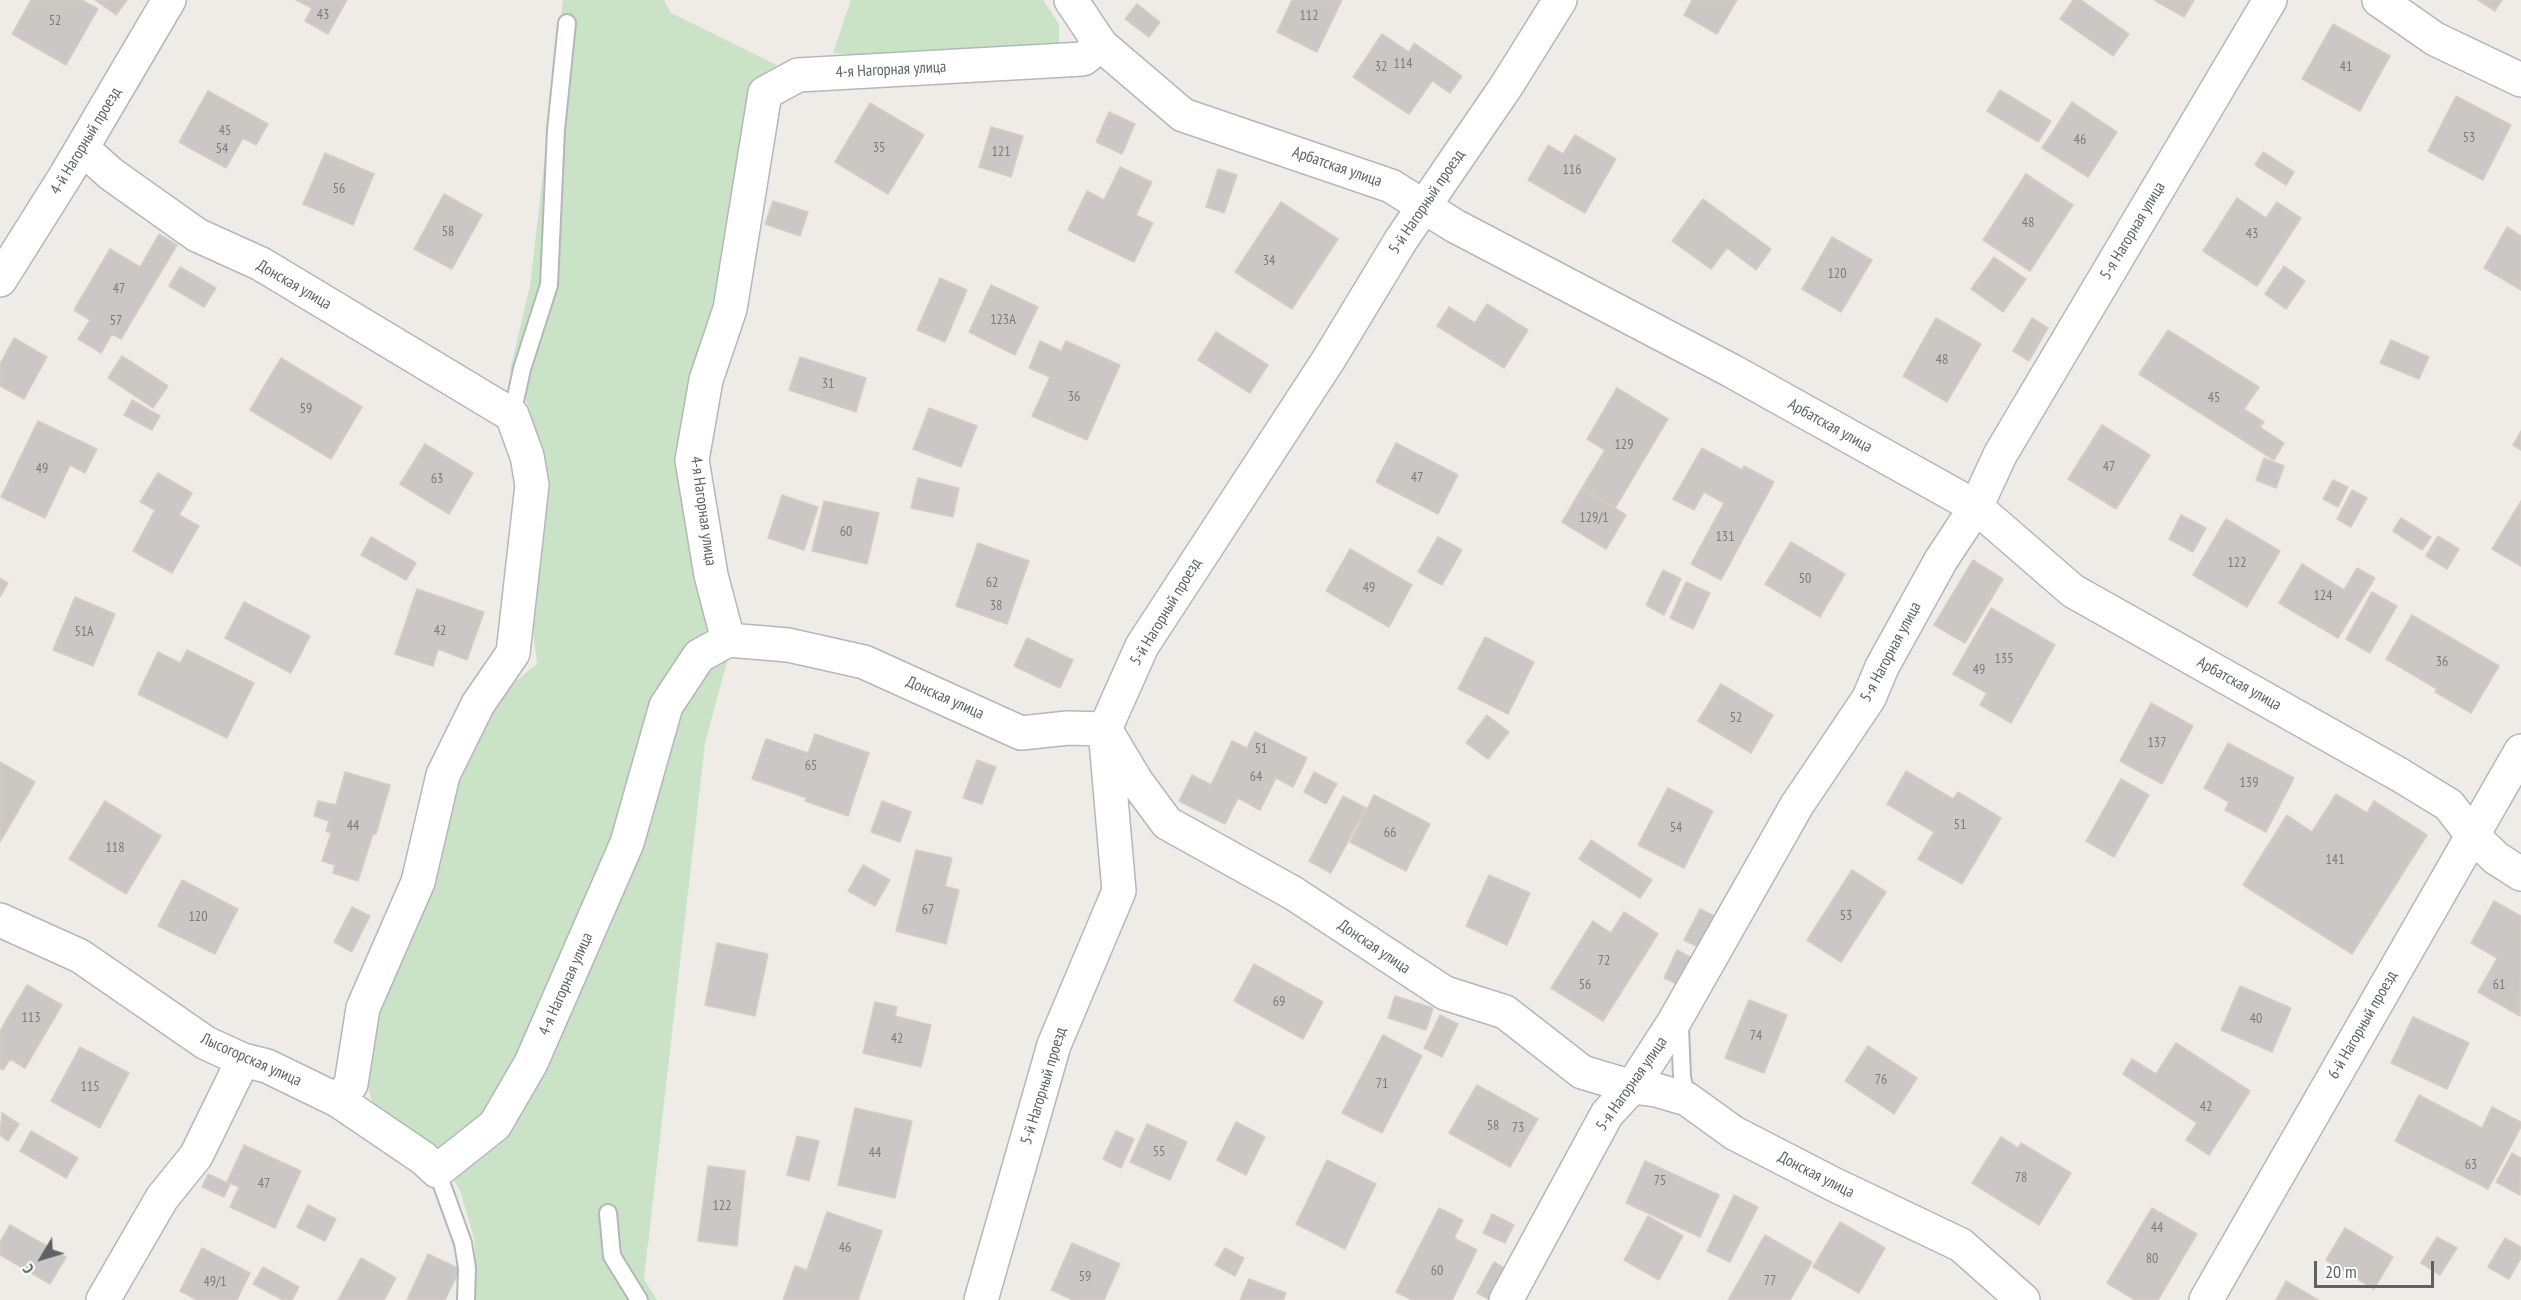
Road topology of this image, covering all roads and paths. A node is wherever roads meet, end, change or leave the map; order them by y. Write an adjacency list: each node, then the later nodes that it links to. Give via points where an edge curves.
1 (169, 0): 9 (street, 4-й Нагорный проезд)
2 (1071, 0): 7 (street)
3 (1560, 0): 10 (street, 5-й Нагорный проезд, via 1507,86)
4 (2270, 0): 13 (street, 5-я Нагорная улица, via 2000,455)
5 (2379, 0): 8 (street, via 2435,39)
6 (567, 23): 12 (lane, via 556,130 549,285)
7 (1101, 45): 10 (street, Арбатская улица, via 1183,115 1391,186); 14 (street, 4-я Нагорная улица, via 1083,59 798,75 765,93 730,309 706,380 692,459 711,575)
8 (2521, 80)
9 (82, 148): 11 (street, 4-й Нагорный проезд); 12 (street, Донская улица, via 111,174 197,235 261,264)
10 (1422, 207): 13 (street, Арбатская улица, via 1732,371); 15 (street, 5-й Нагорный проезд, via 1329,359 1142,646)
11 (0, 280)
12 (512, 415): 24 (street, via 527,456 532,485 513,652 478,704 442,775 418,882 363,1008 351,1084)
13 (1976, 507): 17 (street, Арбатская улица, via 2073,591 2400,775 2449,806); 20 (street, 5-я Нагорная улица, via 1941,560 1869,698 1797,805)
14 (728, 640): 15 (street, Донская улица, via 788,645 864,662 1021,733); 25 (street, 4-я Нагорная улица, via 699,656 666,706 627,843 531,1063 495,1125)
15 (1105, 729): 22 (street, Донская улица, via 1167,823 1293,893 1444,993 1505,1012 1582,1072); 30 (street, 5-й Нагорный проезд, via 1119,891 1054,1045)
16 (2521, 751): 17 (street, 6-й Нагорный проезд)
17 (2472, 835): 18 (street, Арбатская улица, via 2496,858); 33 (street, 6-й Нагорный проезд)
18 (2521, 874)
19 (0, 920): 21 (street, Лысогорская улица, via 80,956 206,1043)
20 (1674, 1022): 22 (street, 5-я Нагорная улица); 23 (lane, via 1680,1028)
21 (243, 1060): 24 (street, Лысогорская улица, via 267,1066); 27 (street, via 196,1156 162,1198)
22 (1632, 1087): 23 (street, Донская улица); 31 (street, 5-я Нагорная улица, via 1607,1114)
23 (1687, 1099): 32 (street, Донская улица, via 1734,1133 1961,1245)
24 (339, 1101): 25 (street, Лысогорская улица)
25 (436, 1171): 28 (lane, via 463,1243)
26 (608, 1213): 29 (lane, via 612,1256)
27 (103, 1300)
28 (466, 1300)
29 (639, 1300)
30 (981, 1300)
31 (1506, 1300)
32 (2023, 1300)
33 (2206, 1300)

